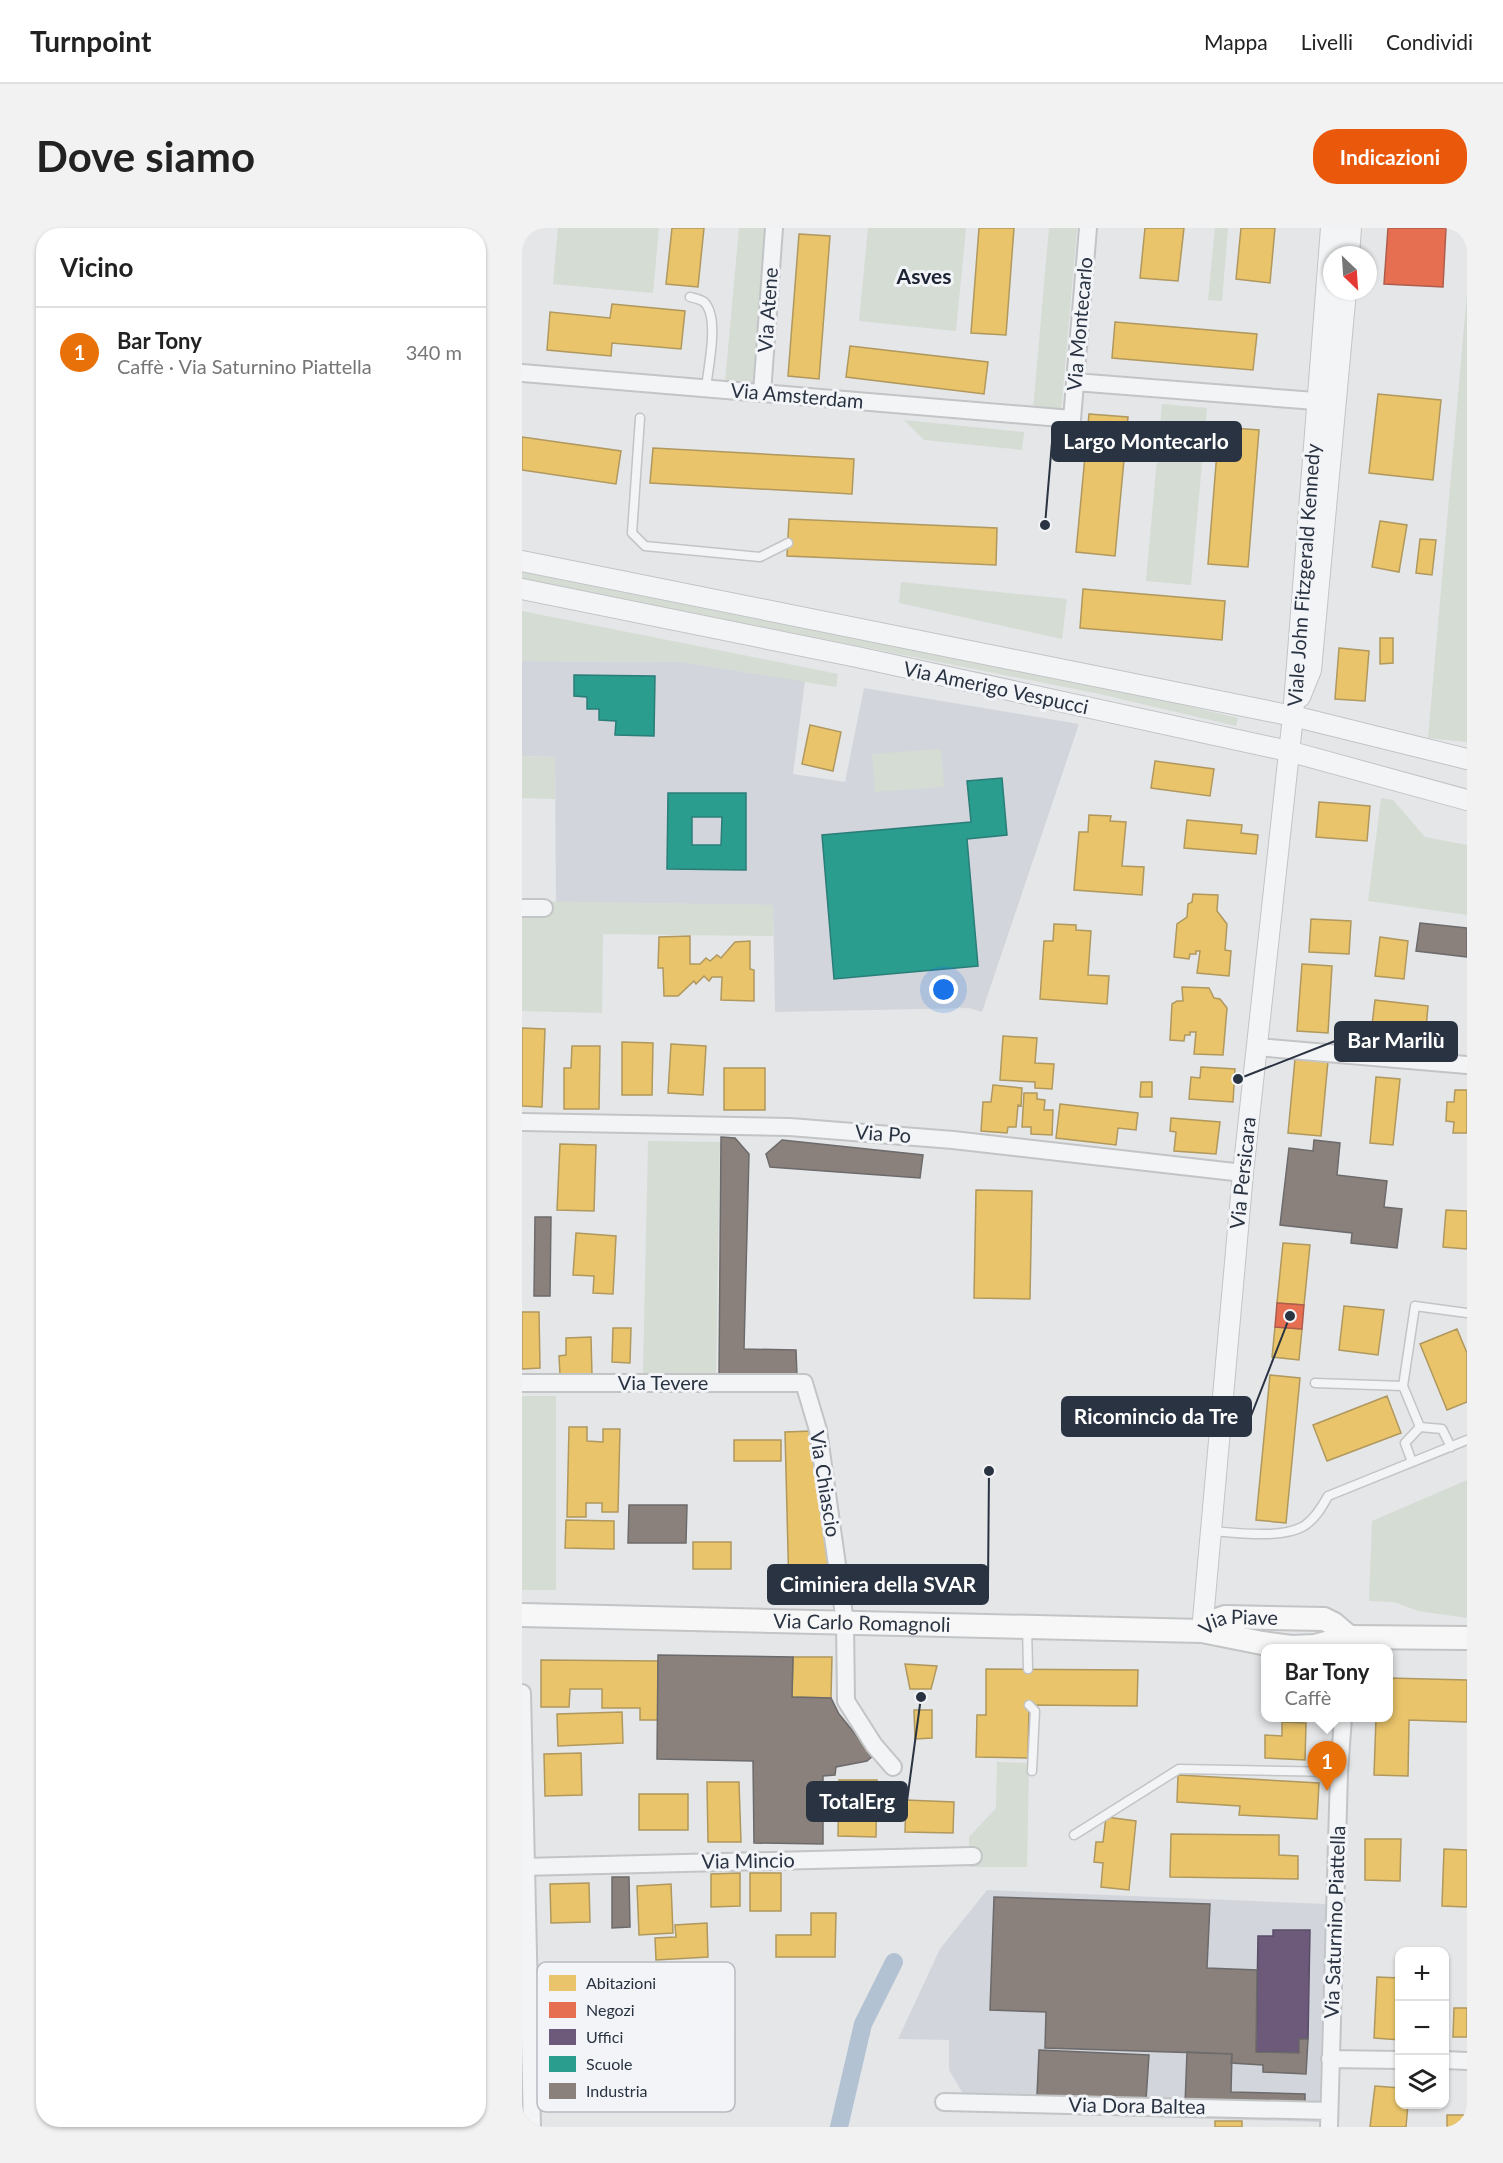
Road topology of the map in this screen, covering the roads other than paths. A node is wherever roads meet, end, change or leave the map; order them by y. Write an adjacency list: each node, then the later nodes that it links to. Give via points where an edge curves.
1 (774, 228): 11 (street, Via Atene)
2 (1088, 228): 9 (street, Via Montecarlo)
3 (1330, 228): 12 (street, Viale John Fitzgerald Kennedy)
4 (1351, 228): 5 (street)
5 (1350, 246)
6 (690, 297): 10 (lane, via 703,301 713,325)
7 (1344, 300): 12 (street, Viale John Fitzgerald Kennedy)
8 (522, 372): 10 (street, Via Amsterdam)
9 (1075, 382): 12 (street); 14 (street, Via Montecarlo)
10 (706, 388): 11 (street, Via Amsterdam)
11 (762, 393): 14 (street, Via Amsterdam)
12 (1326, 402): 18 (street, Viale John Fitzgerald Kennedy)
13 (640, 418): 15 (lane, via 632,533 645,546 760,558)
14 (1072, 419)
15 (788, 543)
16 (522, 561): 18 (street, Via Amerigo Vespucci)
17 (522, 589): 19 (street, Via Amerigo Vespucci)
18 (1293, 716): 19 (street, Via Persicara); 20 (street, Via Amerigo Vespucci)
19 (1288, 751): 22 (street, Via Amerigo Vespucci); 25 (street, Via Persicara)
20 (1457, 753): 21 (street, Via Amerigo Vespucci)
21 (1467, 759)
22 (1467, 800)
23 (522, 908): 24 (street)
24 (544, 908)
25 (1257, 1047): 26 (street); 28 (street, Via Persicara)
26 (1467, 1065)
27 (522, 1122): 28 (street, Via Po, via 790,1127 953,1140)
28 (1243, 1173): 38 (street, Via Persicara)
29 (1467, 1312): 33 (lane, via 1415,1306)
30 (522, 1383): 31 (street, Via Tevere)
31 (804, 1383): 40 (street, Via Chiascio, via 818,1430)
32 (1315, 1383): 33 (lane)
33 (1402, 1386): 34 (lane)
34 (1420, 1427): 36 (lane, via 1442,1428); 37 (lane, via 1405,1443)
35 (1467, 1440): 36 (lane)
36 (1451, 1447): 37 (lane)
37 (1412, 1462): 38 (lane, via 1328,1496 1305,1526 1287,1532)
38 (1211, 1532): 42 (street, Via Persicara)
39 (522, 1615): 40 (main road, Via Carlo Romagnoli)
40 (845, 1622): 41 (main road, Via Carlo Romagnoli); 49 (street, Via Chiascio, via 846,1701)
41 (1027, 1627): 42 (main road, Via Carlo Romagnoli); 45 (lane)
42 (1202, 1631): 44 (main road, Via Piave, via 1224,1617 1324,1619 1334,1624)
43 (1467, 1638): 44 (main road, Via Piave)
44 (1349, 1643)
45 (1028, 1669)
46 (522, 1694): 54 (street)
47 (1029, 1705): 50 (lane, via 1035,1711)
48 (1343, 1722): 51 (street, Via Saturnino Piattella)
49 (893, 1767)
50 (1032, 1771)
51 (1339, 1772): 52 (lane, via 1179,1769); 57 (street, Via Saturnino Piattella)
52 (1074, 1835)
53 (973, 1856): 54 (street, Via Mincio)
54 (524, 1867): 55 (street)
55 (531, 2059): 56 (lane); 63 (street)
56 (537, 2059)
57 (1330, 2060): 58 (street); 62 (street, Via Saturnino Piattella)
58 (1395, 2060)
59 (1449, 2060): 60 (street)
60 (1467, 2061)
61 (944, 2102): 62 (street, Via Dora Baltea)
62 (1329, 2119)
63 (532, 2127)

